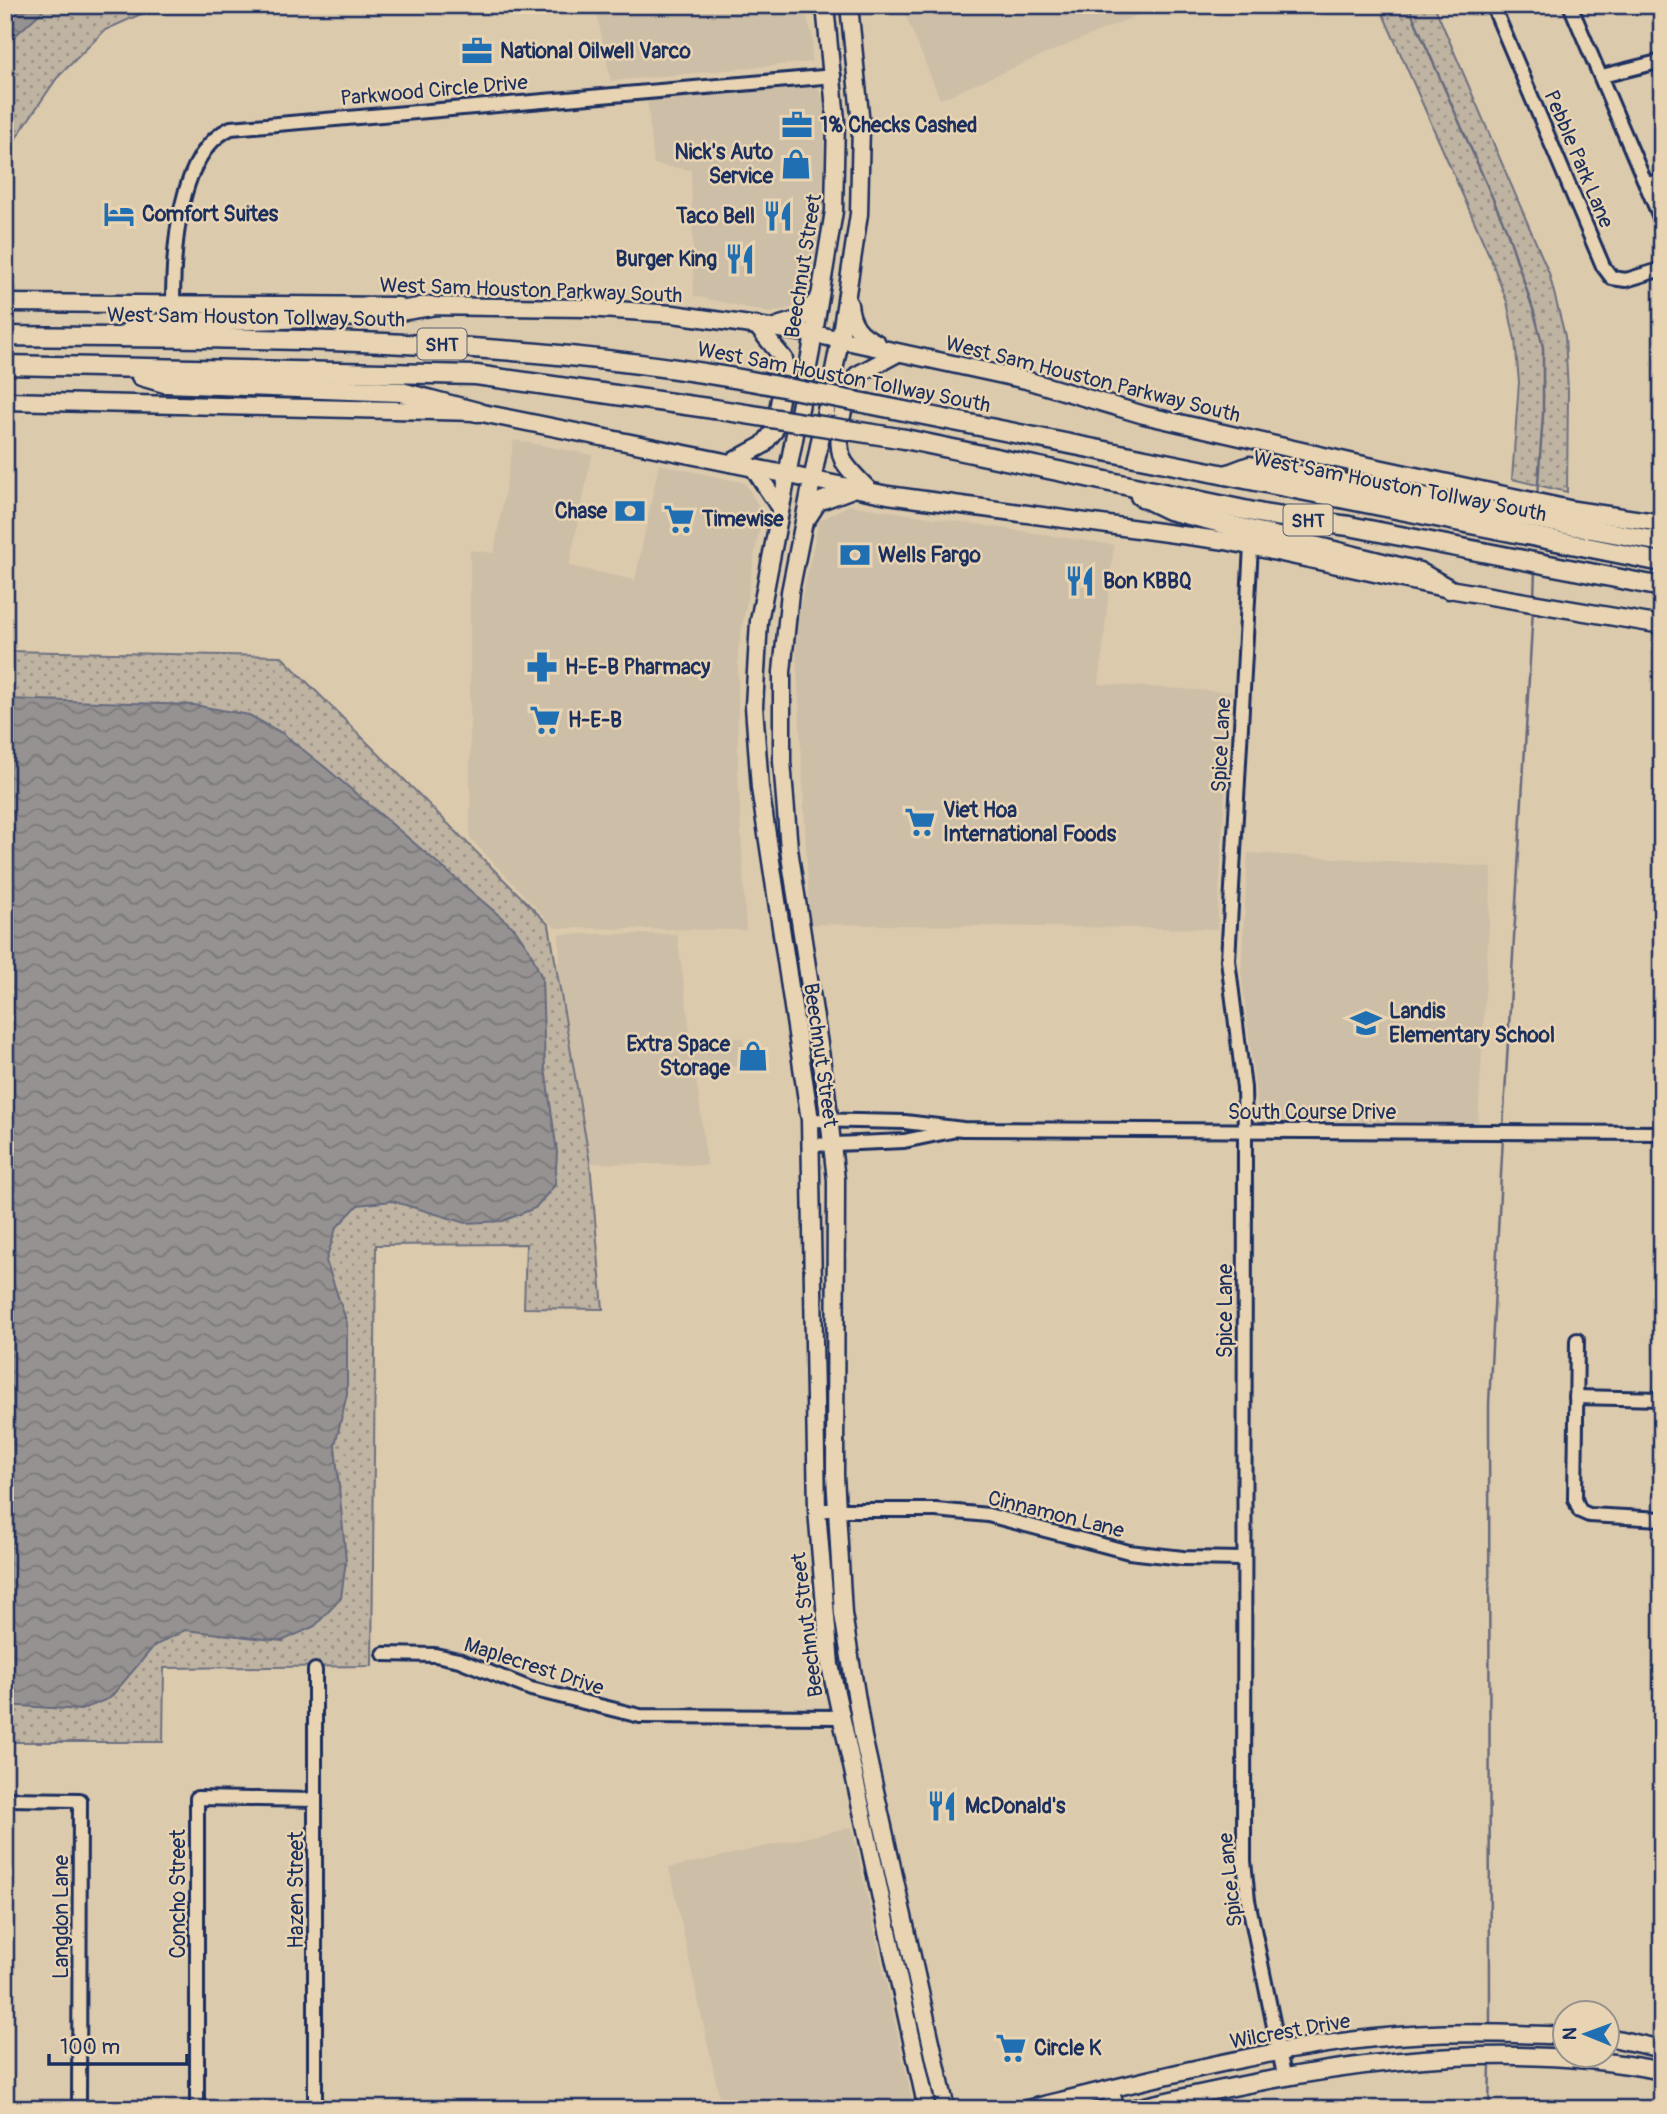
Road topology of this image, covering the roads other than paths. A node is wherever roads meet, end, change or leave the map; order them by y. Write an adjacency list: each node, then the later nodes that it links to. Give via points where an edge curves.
1 (825, 5): 7 (main road, Beechnut Street)
2 (849, 5): 6 (main road, Beechnut Street)
3 (1496, 5): 14 (street, Pebble Park Lane, via 1603,266 1612,278 1626,280)
4 (1570, 5): 8 (street)
5 (1662, 61): 8 (street)
6 (858, 74): 7 (main road); 12 (main road, Beechnut Street, via 862,132)
7 (834, 76): 11 (main road, Beechnut Street); 18 (street, Parkwood Circle Drive, via 231,128 205,151 184,196 176,231)
8 (1602, 76): 10 (street)
9 (1662, 180): 10 (street)
10 (1648, 184): 13 (street)
11 (834, 211): 12 (main road); 15 (main road, Beechnut Street)
12 (859, 214): 16 (main road, Beechnut Street)
13 (1662, 222)
14 (1662, 269)
15 (821, 296): 20 (main road, via 801,319); 21 (main road, Beechnut Street)
16 (848, 296): 24 (main road, Beechnut Street); 25 (main road, via 852,322 863,336)
17 (5, 303): 18 (main road, West Sam Houston Parkway South)
18 (173, 305): 19 (main road, West Sam Houston Parkway South)
19 (431, 306): 20 (main road, West Sam Houston Parkway South, via 587,308); 23 (highway, via 368,316 141,324)
20 (761, 326): 21 (main road, West Sam Houston Parkway South); 30 (main road, via 784,359 774,431 763,445)
21 (814, 334): 24 (main road, West Sam Houston Parkway South); 32 (main road, Beechnut Street)
22 (5, 337): 23 (highway, West Sam Houston Tollway South / SHT)
23 (120, 338): 33 (highway, West Sam Houston Tollway South / SHT, bridge, via 478,346 629,361)
24 (840, 340): 25 (main road, West Sam Houston Parkway South); 34 (main road, Beechnut Street)
25 (898, 354): 37 (main road, via 856,375 840,435 843,460); 38 (main road, West Sam Houston Parkway South, via 1026,380 1144,415)
26 (5, 365): 27 (highway, SHT)
27 (114, 369): 29 (highway, via 165,383 401,392); 35 (highway, SHT, bridge, via 476,375 905,439)
28 (5, 401): 29 (main road)
29 (477, 412): 30 (main road)
30 (730, 463): 31 (main road)
31 (753, 467): 32 (main road); 39 (main road)
32 (787, 474): 34 (main road); 39 (main road, Beechnut Street)
33 (1226, 475): 38 (highway, via 1250,466); 44 (highway, West Sam Houston Tollway South / SHT)
34 (812, 479): 36 (main road); 41 (main road, Beechnut Street)
35 (1118, 485): 45 (highway, SHT); 46 (highway, via 1169,510 1419,572)
36 (853, 488): 37 (main road); 41 (main road, via 818,502)
37 (870, 492): 43 (main road)
38 (1501, 503): 40 (main road, West Sam Houston Parkway South, via 1562,507); 42 (highway, via 1567,525)
39 (780, 508): 49 (main road, Beechnut Street, via 756,647)
40 (1662, 523)
41 (801, 530): 48 (main road, Beechnut Street, via 784,637)
42 (1662, 542)
43 (1251, 545): 46 (main road); 55 (street, Spice Lane, via 1228,960)
44 (1662, 562)
45 (1662, 587)
46 (1449, 589): 47 (main road)
47 (1662, 625)
48 (782, 761): 49 (main road); 50 (main road, Beechnut Street)
49 (757, 762): 51 (main road, Beechnut Street)
50 (799, 917): 51 (main road); 53 (main road, Beechnut Street)
51 (780, 922): 52 (main road, Beechnut Street)
52 (810, 1120): 53 (street, South Course Drive); 57 (main road, Beechnut Street)
53 (830, 1120): 54 (street, South Course Drive); 58 (main road, Beechnut Street)
54 (962, 1129): 55 (street, South Course Drive); 58 (street, South Course Drive, via 904,1141)
55 (1245, 1131): 56 (street, South Course Drive); 67 (street, Spice Lane)
56 (1662, 1133)
57 (812, 1145): 58 (street, South Course Drive); 60 (main road, Beechnut Street)
58 (833, 1145): 61 (main road, Beechnut Street)
59 (1577, 1340): 62 (street)
60 (813, 1352): 61 (main road); 64 (main road, Beechnut Street)
61 (834, 1354): 65 (main road, Beechnut Street)
62 (1576, 1397): 63 (street); 66 (street, via 1575,1499 1580,1511)
63 (1662, 1399)
64 (817, 1510): 65 (street, Cinnamon Lane); 70 (main road, Beechnut Street, via 825,1616)
65 (836, 1510): 67 (street, Cinnamon Lane, via 988,1515 1129,1552); 71 (main road, Beechnut Street, via 843,1614)
66 (1662, 1519)
67 (1244, 1559): 81 (street, Spice Lane, via 1244,1864)
68 (384, 1654): 70 (street, Maplecrest Drive, via 459,1660 531,1689 640,1716)
69 (315, 1670): 73 (street, Hazen Street)
70 (841, 1717): 71 (main road, via 851,1720 857,1745); 75 (main road, Beechnut Street)
71 (866, 1749): 74 (main road, Beechnut Street)
72 (5, 1799): 86 (street, Langdon Lane, via 80,1800)
73 (315, 1800): 87 (street, Concho Street, via 197,1798); 88 (street, Hazen Street)
74 (882, 1817): 75 (main road); 76 (main road, Beechnut Street)
75 (863, 1821): 77 (main road, Beechnut Street)
76 (914, 1962): 77 (main road); 90 (main road, Beechnut Street)
77 (895, 1967): 89 (main road, Beechnut Street)
78 (1552, 2035): 81 (main road, Wilcrest Drive, via 1374,2038)
79 (1622, 2041): 80 (main road)
80 (1662, 2049)
81 (1279, 2053): 84 (street, Spice Lane); 85 (main road, Wilcrest Drive)
82 (1662, 2055): 83 (main road)
83 (1656, 2070): 84 (main road, Wilcrest Drive, via 1616,2063 1466,2057 1399,2059)
84 (1284, 2075): 93 (main road, Wilcrest Drive)
85 (1110, 2090): 91 (main road, Wilcrest Drive); 92 (main road)
86 (79, 2109)
87 (197, 2109)
88 (315, 2109)
89 (926, 2109)
90 (946, 2109)
91 (1027, 2109)
92 (1116, 2109)
93 (1132, 2109)

